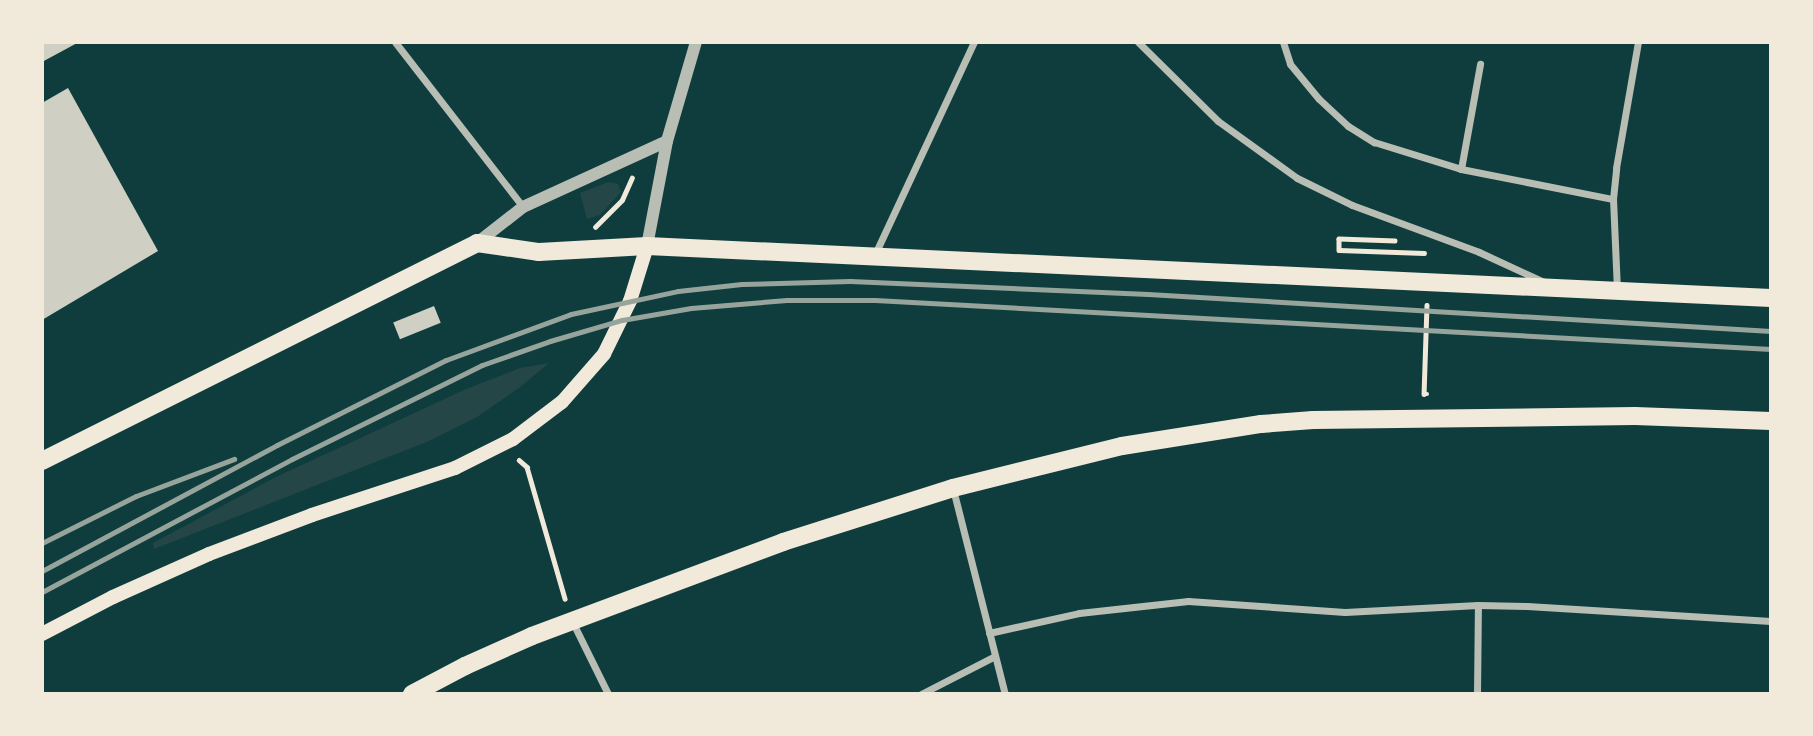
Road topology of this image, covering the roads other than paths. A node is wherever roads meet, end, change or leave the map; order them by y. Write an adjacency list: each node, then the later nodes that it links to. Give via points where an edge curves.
1 (395, 42): 11 (street)
2 (696, 42): 8 (street)
3 (974, 42): 14 (street)
4 (1138, 42): 15 (street, via 1218,121 1297,178 1352,205 1479,252)
5 (1283, 42): 9 (street, via 1290,64 1348,126 1385,147)
6 (1638, 42): 10 (street)
7 (1480, 64): 9 (street)
8 (667, 141): 11 (street); 13 (street)
9 (1461, 169): 10 (street)
10 (1613, 199): 16 (street)
11 (523, 207): 12 (street)
12 (477, 243): 13 (main road, via 538,252); 19 (main road)
13 (647, 246): 14 (main road); 25 (main road, via 630,301 604,354 562,402 513,439 454,468 209,554)
14 (875, 255): 15 (main road)
15 (1556, 287): 16 (main road)
16 (1617, 290): 17 (main road)
17 (1771, 298)
18 (1771, 421): 20 (main road, via 1488,416 1261,424 1122,446)
19 (42, 461)
20 (953, 488): 22 (main road, via 783,542); 24 (street)
21 (1478, 605): 23 (street); 24 (street, via 1345,612 1155,603 1079,613); 31 (street)
22 (572, 620): 27 (main road, via 477,660); 28 (street)
23 (1771, 621)
24 (989, 633): 26 (street)
25 (42, 634)
26 (995, 656): 29 (street); 30 (street)
27 (412, 694)
28 (608, 694)
29 (921, 694)
30 (1005, 694)
31 (1477, 694)

